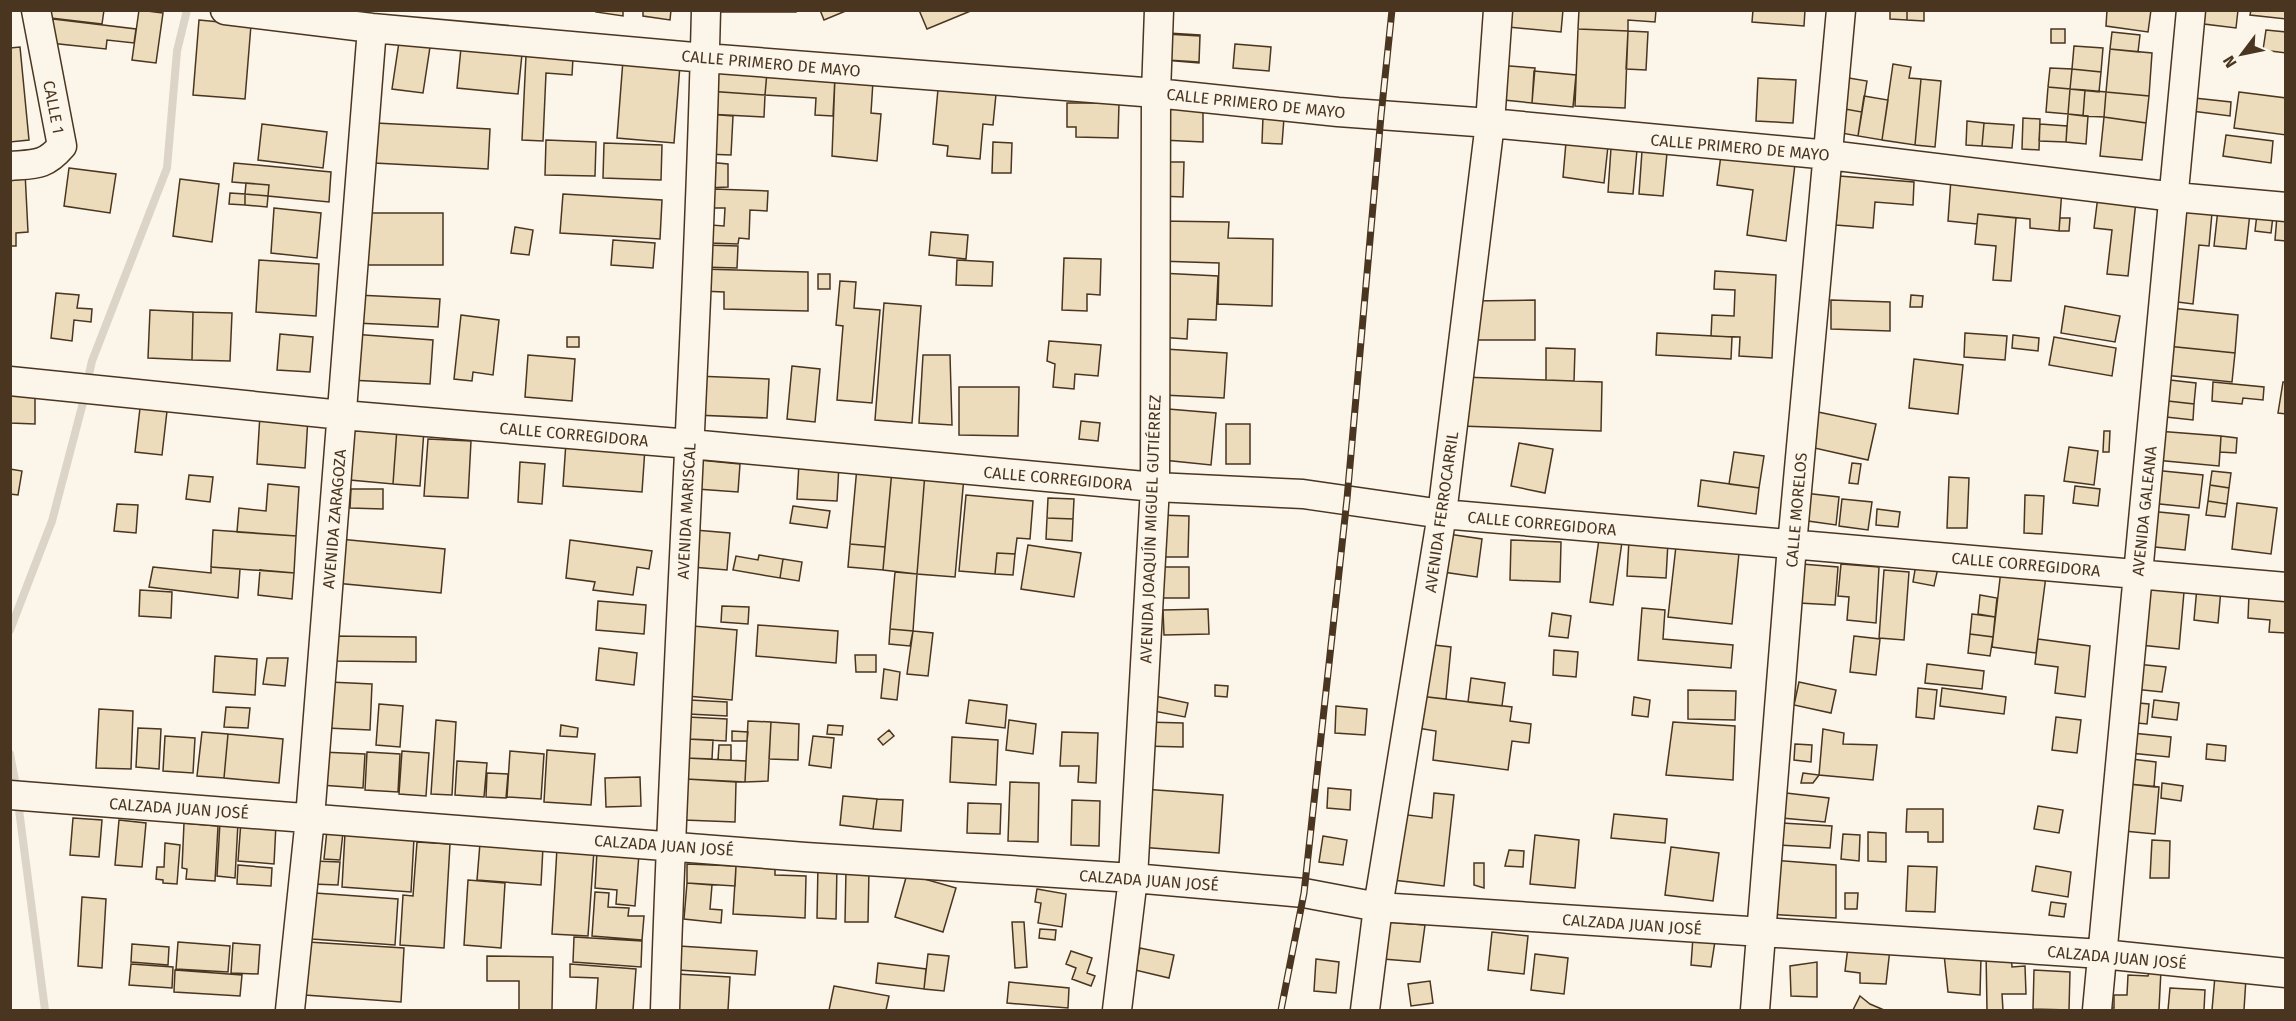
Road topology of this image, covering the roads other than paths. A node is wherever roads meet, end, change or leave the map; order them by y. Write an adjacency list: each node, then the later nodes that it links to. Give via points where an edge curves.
1 (36, 10): 14 (street, CALLE 1, via 62,146 51,159 34,165)
2 (225, 10): 8 (street, CALLE PRIMERO DE MAYO)
3 (706, 10): 10 (street, AVENIDA MARISCAL)
4 (1159, 10): 11 (street, AVENIDA JOAQUÍN MIGUEL GUTIÉRREZ)
5 (1498, 10): 12 (street, AVENIDA FERROCARRIL)
6 (1841, 10): 13 (street, CALLE MORELOS)
7 (2191, 10): 15 (street, AVENIDA GALEANA)
8 (263, 12): 9 (street, CALLE PRIMERO DE MAYO)
9 (372, 28): 10 (street, CALLE PRIMERO DE MAYO); 18 (street, AVENIDA ZARAGOZA)
10 (705, 58): 11 (street, CALLE PRIMERO DE MAYO); 19 (street, AVENIDA MARISCAL)
11 (1156, 93): 12 (street, CALLE PRIMERO DE MAYO); 20 (street, AVENIDA JOAQUÍN MIGUEL GUTIÉRREZ)
12 (1491, 123): 13 (street, CALLE PRIMERO DE MAYO); 21 (street, AVENIDA FERROCARRIL)
13 (1829, 155): 15 (street, CALLE PRIMERO DE MAYO); 22 (street, CALLE MORELOS)
14 (10, 166)
15 (2175, 197): 16 (street, CALLE PRIMERO DE MAYO); 23 (street, AVENIDA GALEANA)
16 (2286, 207)
17 (10, 381): 18 (street, CALLE CORREGIDORA)
18 (342, 415): 19 (street, CALLE CORREGIDORA); 26 (street, AVENIDA ZARAGOZA)
19 (690, 444): 20 (street, CALLE CORREGIDORA); 27 (street, AVENIDA MARISCAL)
20 (1155, 487): 21 (street, CALLE CORREGIDORA, via 1303,494); 28 (street, AVENIDA JOAQUÍN MIGUEL GUTIÉRREZ)
21 (1442, 514): 22 (street, CALLE CORREGIDORA); 29 (street, AVENIDA FERROCARRIL)
22 (1792, 545): 23 (street, CALLE CORREGIDORA); 30 (street, CALLE MORELOS)
23 (2138, 573): 24 (street, CALLE CORREGIDORA); 31 (street, AVENIDA GALEANA)
24 (2286, 587)
25 (11, 795): 26 (street, CALZADA JUAN JOSÉ)
26 (310, 818): 27 (street, CALZADA JUAN JOSÉ); 33 (street, AVENIDA ZARAGOZA)
27 (670, 846): 28 (street, CALZADA JUAN JOSÉ); 34 (street, AVENIDA MARISCAL)
28 (1133, 878): 29 (street, CALZADA JUAN JOSÉ, via 1304,893); 35 (street, AVENIDA JOAQUÍN MIGUEL GUTIÉRREZ)
29 (1378, 907): 30 (street, CALZADA JUAN JOSÉ); 36 (street, AVENIDA FERROCARRIL)
30 (1761, 932): 31 (street, CALZADA JUAN JOSÉ); 37 (street, CALLE MORELOS)
31 (2102, 954): 32 (street, CALZADA JUAN JOSÉ); 38 (street, AVENIDA GALEANA)
32 (2286, 973)
33 (290, 1011)
34 (665, 1011)
35 (1117, 1011)
36 (1365, 1011)
37 (1755, 1011)
38 (2097, 1011)

